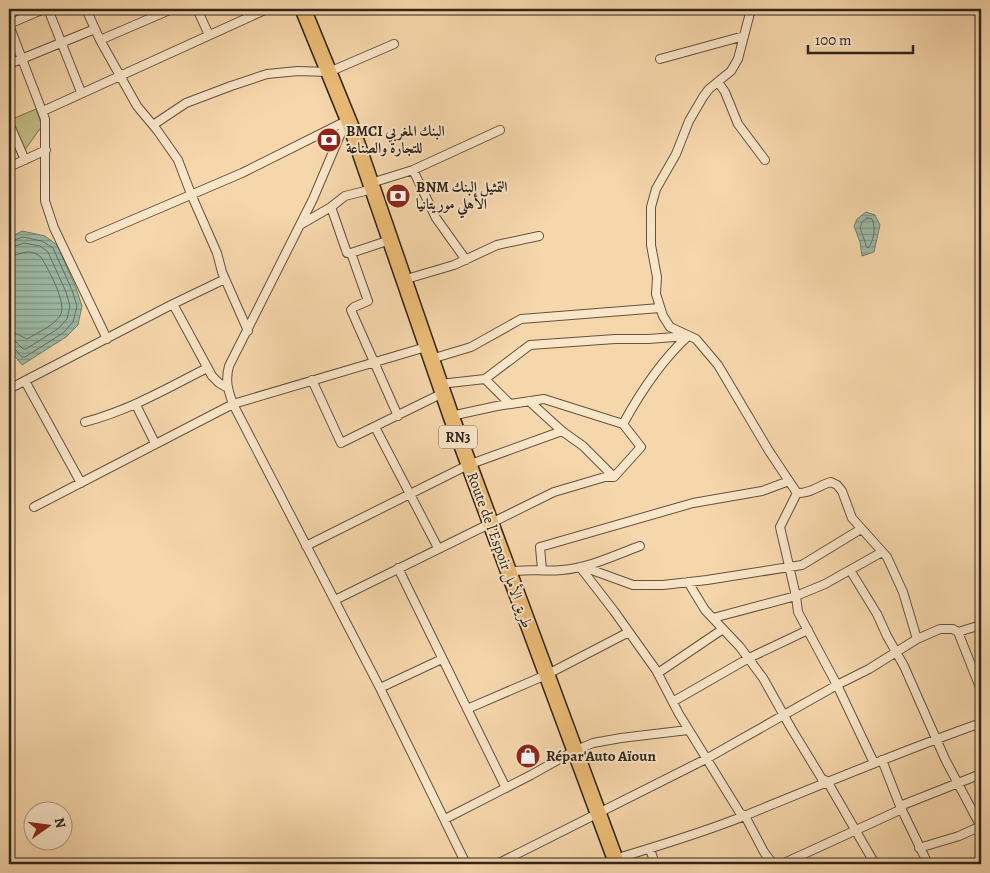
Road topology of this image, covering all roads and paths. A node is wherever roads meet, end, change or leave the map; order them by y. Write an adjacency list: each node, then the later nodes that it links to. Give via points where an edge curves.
1 (46, 9): 8 (street); 13 (street)
2 (86, 9): 9 (street)
3 (172, 9): 12 (street)
4 (197, 9): 10 (street)
5 (266, 9): 10 (street)
6 (303, 9): 18 (highway, Route de l’Espoir طريق الأمل / RN3)
7 (751, 9): 11 (street)
8 (9, 24): 15 (street)
9 (95, 29): 12 (street); 13 (street)
10 (210, 35): 19 (street)
11 (744, 36): 16 (street); 20 (street, via 732,71)
12 (100, 40): 19 (street)
13 (61, 43): 15 (street); 21 (street)
14 (394, 44): 18 (street)
15 (23, 58): 17 (street); 22 (street)
16 (660, 58)
17 (9, 64)
18 (329, 72): 23 (highway, Route de l’Espoir طريق الأمل / RN3); 25 (street, via 268,74 186,103)
19 (120, 77): 21 (street); 25 (street, via 136,106)
20 (718, 82): 30 (street, via 738,124); 45 (street, via 709,88 689,121 676,154 656,189 651,208 651,245)
21 (81, 92): 22 (street)
22 (43, 111): 28 (street)
23 (349, 121): 33 (highway, Route de l’Espoir طريق الأمل / RN3); 34 (street, via 269,161); 36 (street)
24 (9, 123): 27 (street)
25 (153, 125): 34 (street, via 178,160)
26 (500, 130): 32 (street)
27 (12, 139): 29 (street)
28 (46, 150): 29 (street); 48 (street, via 45,201 54,228)
29 (26, 160): 31 (street)
30 (765, 160)
31 (9, 167)
32 (413, 170): 33 (street); 41 (street, via 436,218)
33 (372, 186): 35 (street, via 345,196); 39 (highway, Route de l’Espoir طريق الأمل / RN3)
34 (191, 194): 38 (street); 42 (street, via 218,253)
35 (331, 207): 36 (street); 40 (street, via 347,253)
36 (300, 225): 46 (street)
37 (539, 236): 41 (street, via 497,245)
38 (90, 238)
39 (390, 238): 40 (street); 43 (highway, Route de l’Espoir طريق الأمل / RN3)
40 (351, 253): 50 (street, via 368,302 351,310)
41 (466, 260): 43 (street)
42 (225, 279): 44 (street); 46 (street)
43 (403, 280): 49 (highway, Route de l’Espoir طريق الأمل / RN3)
44 (174, 304): 48 (street); 51 (street)
45 (660, 308): 47 (street, via 670,326); 49 (street, via 521,319 471,347)
46 (248, 331): 55 (street, via 229,366)
47 (688, 336): 52 (street, via 530,345); 65 (street, via 652,376); 71 (street, via 696,339 718,364)
48 (107, 339): 54 (street)
49 (429, 353): 50 (street); 57 (highway, Route de l’Espoir طريق الأمل / RN3)
50 (373, 362): 53 (street); 62 (street)
51 (207, 368): 55 (street); 61 (street)
52 (485, 379): 57 (street); 60 (street)
53 (312, 380): 59 (street); 66 (street, via 341,443)
54 (26, 381): 56 (street); 72 (street)
55 (226, 388): 59 (street)
56 (9, 389)
57 (441, 389): 62 (street); 63 (highway, Route de l’Espoir طريق الأمل / RN3)
58 (529, 401): 60 (street); 65 (street, via 544,399); 67 (street)
59 (233, 404): 68 (street); 78 (street)
60 (510, 404): 63 (street)
61 (136, 405): 64 (street); 68 (street)
62 (398, 416): 66 (street)
63 (450, 416): 69 (highway, Route de l’Espoir طريق الأمل / RN3)
64 (85, 422)
65 (623, 424): 70 (street, via 641,447)
66 (375, 427): 73 (street)
67 (562, 431): 69 (street); 70 (street, via 583,446)
68 (155, 444): 72 (street)
69 (468, 465): 73 (street); 76 (highway, Route de l’Espoir طريق الأمل / RN3)
70 (614, 477): 76 (street, via 554,492)
71 (789, 480): 74 (street); 85 (street, via 762,491 693,503 540,547)
72 (81, 483): 75 (street)
73 (409, 493): 78 (street); 80 (street)
74 (797, 493): 77 (street, via 809,492 831,482 837,485 852,518); 84 (street, via 780,527)
75 (34, 507)
76 (490, 524): 80 (street); 87 (highway, Route de l’Espoir طريق الأمل / RN3)
77 (861, 529): 81 (street); 84 (street, via 802,565)
78 (306, 546): 90 (street)
79 (640, 546): 82 (street)
80 (438, 548): 83 (street)
81 (882, 552): 86 (street); 97 (street, via 903,592)
82 (580, 567): 85 (street); 88 (street, via 633,584); 95 (street)
83 (398, 568): 90 (street); 100 (street)
84 (790, 568): 88 (street); 89 (street)
85 (542, 570): 87 (street)
86 (850, 570): 89 (street); 98 (street, via 877,614)
87 (508, 572): 102 (highway, Route de l’Espoir طريق الأمل / RN3)
88 (688, 582): 91 (street)
89 (796, 596): 91 (street); 94 (street, via 798,612)
90 (335, 600): 104 (street)
91 (713, 618): 93 (street)
92 (981, 625): 96 (street)
93 (723, 629): 99 (street); 101 (street)
94 (808, 630): 99 (street); 103 (street)
95 (629, 632): 101 (street); 102 (street)
96 (958, 632): 97 (street, via 940,629); 105 (street)
97 (917, 639): 98 (street)
98 (895, 652): 103 (street, via 869,670); 111 (street)
99 (749, 658): 106 (street); 108 (street)
100 (442, 659): 104 (street); 107 (street)
101 (658, 673): 106 (street)
102 (546, 675): 107 (street); 112 (highway, Route de l’Espoir طريق الأمل / RN3)
103 (838, 685): 108 (street); 115 (street)
104 (380, 688): 123 (street)
105 (981, 690)
106 (674, 701): 110 (street)
107 (467, 709): 119 (street)
108 (784, 716): 113 (street); 117 (street, via 822,779)
109 (981, 723): 111 (street)
110 (688, 730): 112 (street, via 593,743); 113 (street)
111 (937, 739): 114 (street); 118 (street)
112 (574, 751): 119 (street); 121 (highway, Route de l’Espoir طريق الأمل / RN3)
113 (706, 760): 121 (street); 122 (street)
114 (882, 760): 115 (street); 120 (street)
115 (874, 763): 117 (street)
116 (981, 774): 118 (street)
117 (828, 781): 122 (street); 125 (street)
118 (957, 783): 120 (street); 124 (street)
119 (506, 788): 123 (street)
120 (901, 808): 125 (street); 126 (street)
121 (597, 814): 128 (highway, Route de l’Espoir طريق الأمل / RN3); 131 (street)
122 (745, 816): 127 (street); 129 (street)
123 (445, 819): 130 (street)
124 (981, 826): 126 (street)
125 (856, 830): 134 (street); 135 (street)
126 (919, 848): 136 (street)
127 (650, 849): 128 (street); 132 (street)
128 (616, 862)
129 (772, 863): 133 (street)
130 (466, 864)
131 (497, 864)
132 (655, 864)
133 (761, 864)
134 (782, 864)
135 (875, 864)
136 (928, 864)

